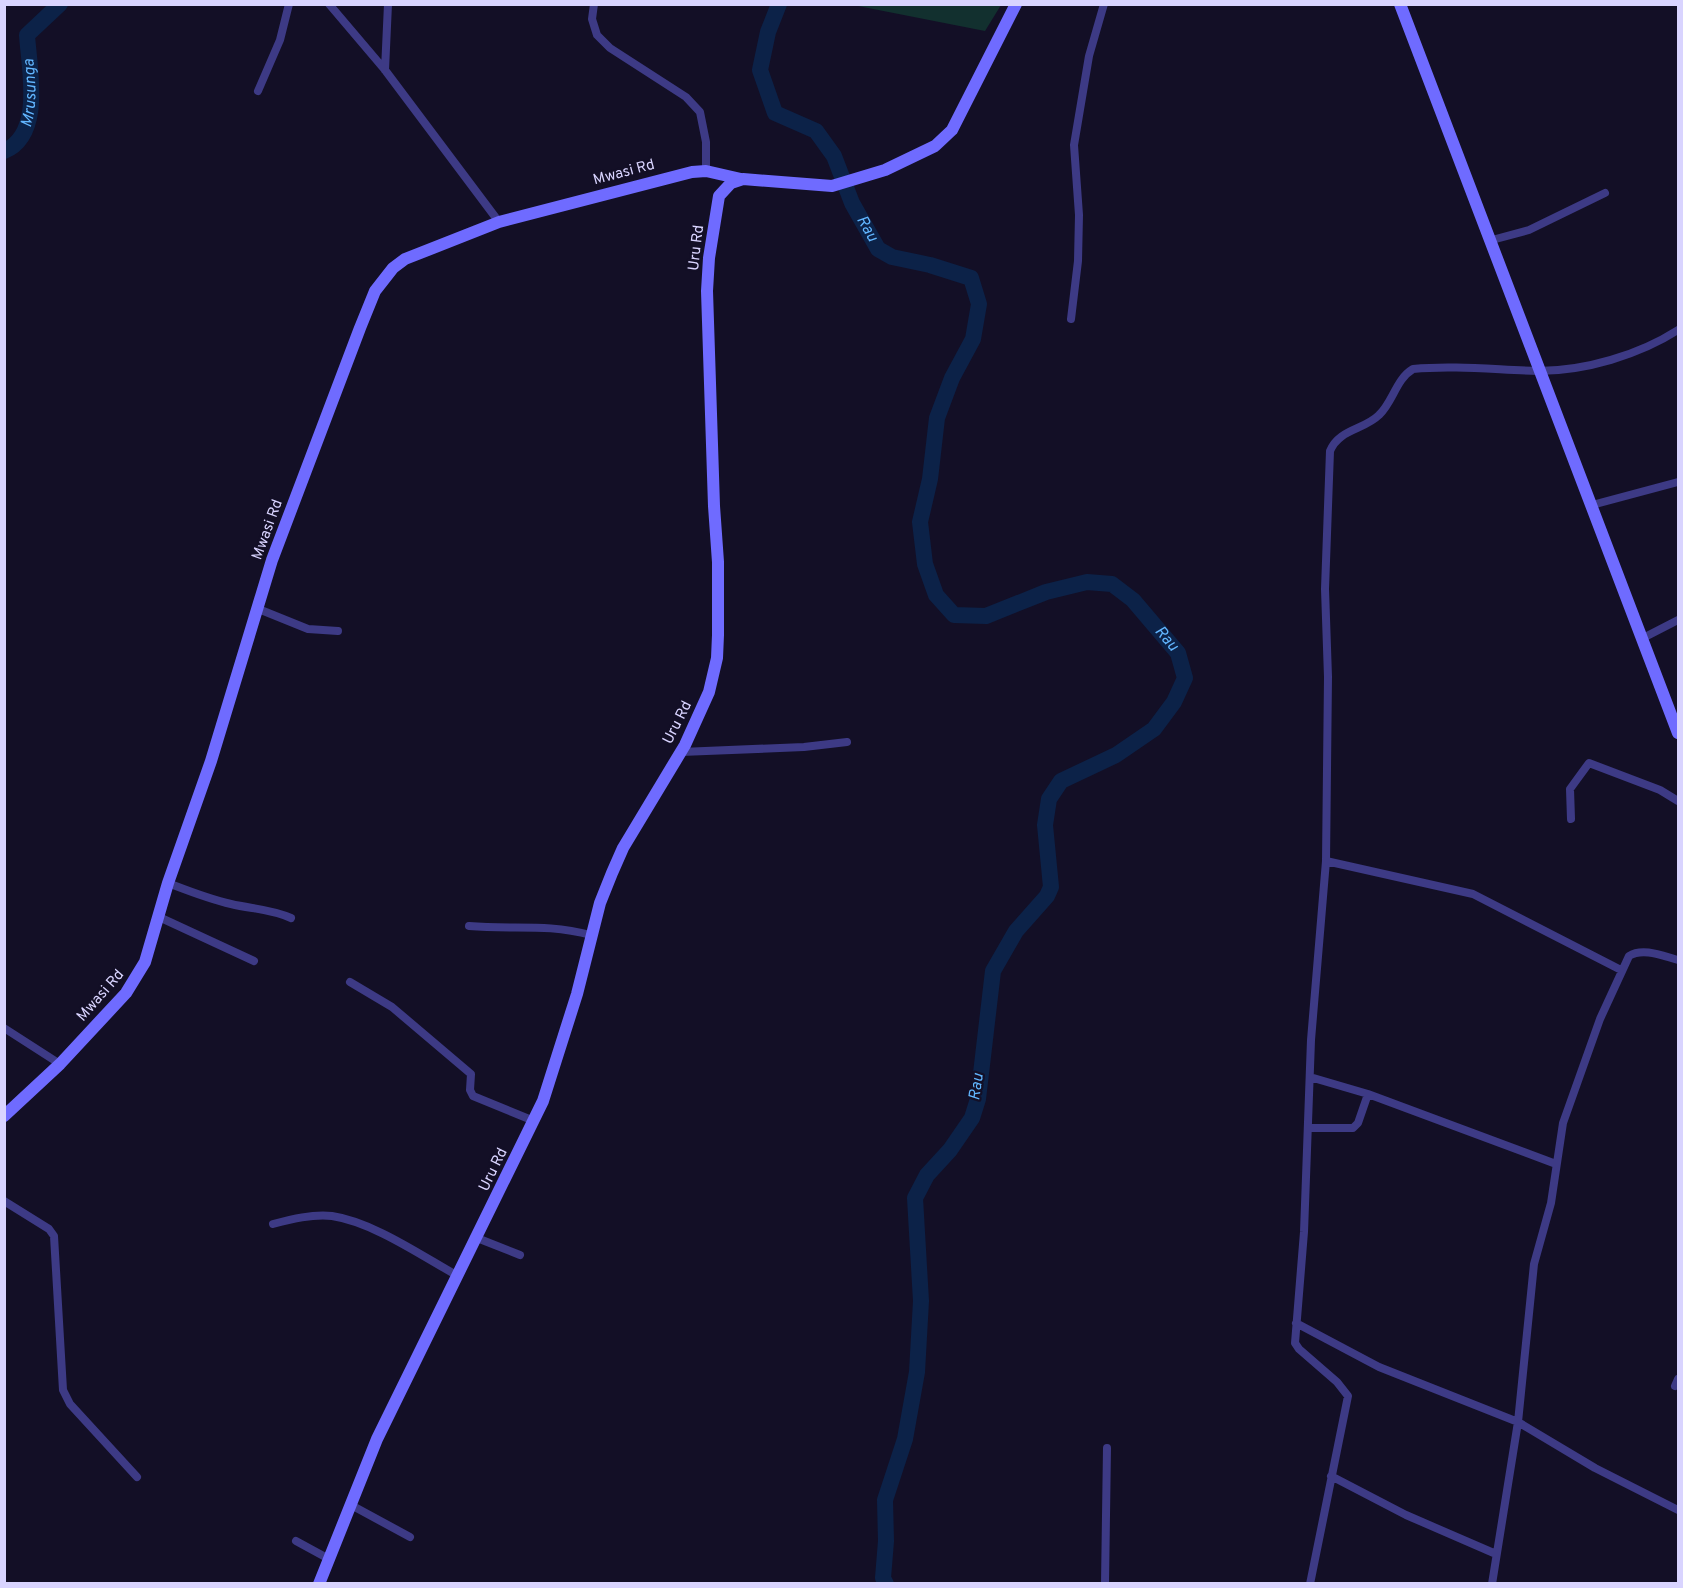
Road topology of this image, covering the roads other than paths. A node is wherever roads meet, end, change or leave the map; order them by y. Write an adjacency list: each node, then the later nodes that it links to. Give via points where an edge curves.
1 (289, 4): 9 (street, via 280,40)
2 (330, 4): 8 (street)
3 (388, 4): 8 (street)
4 (594, 4): 10 (street, via 592,19 597,34 610,48 686,96 700,112)
5 (1016, 4): 11 (street, via 952,130 935,146 844,182 809,186)
6 (1104, 4): 15 (street, via 1089,56 1074,145 1079,215)
7 (1400, 4): 14 (street)
8 (385, 70): 13 (street)
9 (258, 92)
10 (706, 171): 11 (street, Mwasi Rd); 13 (street, Mwasi Rd, via 640,183)
11 (743, 179): 26 (street, Uru Rd, via 731,183 719,196 707,291 718,562 717,658 709,692)
12 (1605, 193): 14 (street, via 1535,228)
13 (499, 222): 20 (street, Mwasi Rd, via 405,259 375,291)
14 (1492, 240): 17 (street)
15 (1071, 319)
16 (1678, 330): 17 (street, via 1597,363)
17 (1541, 371): 19 (street); 29 (street, via 1413,369 1380,415 1333,445 1325,589)
18 (1678, 482): 19 (street)
19 (1592, 505): 23 (street)
20 (256, 608): 22 (street, via 308,629); 30 (street, Mwasi Rd, via 211,761)
21 (1678, 620): 23 (street)
22 (338, 631)
23 (1643, 638): 24 (street)
24 (1678, 733)
25 (847, 742): 26 (street)
26 (681, 752): 34 (street, Uru Rd, via 623,848)
27 (1678, 801): 28 (street, via 1660,790 1589,763 1570,789)
28 (1571, 819)
29 (1326, 861): 37 (street, via 1473,894); 41 (street)
30 (168, 883): 31 (street, Mwasi Rd); 32 (street, via 205,897 271,910)
31 (159, 917): 36 (street); 40 (street, Mwasi Rd, via 135,981)
32 (291, 918)
33 (469, 926): 34 (street, via 553,927)
34 (591, 935): 44 (street, Uru Rd, via 554,1071)
35 (1678, 960): 37 (street, via 1636,952)
36 (254, 961)
37 (1621, 970): 46 (street, via 1563,1124)
38 (350, 982): 44 (street, via 392,1007 471,1074 473,1096)
39 (4, 1028): 40 (street)
40 (60, 1064): 43 (street, Mwasi Rd)
41 (1310, 1077): 42 (street); 45 (street)
42 (1368, 1095): 45 (street, via 1353,1128); 46 (street)
43 (4, 1116)
44 (534, 1121): 49 (street, Uru Rd)
45 (1309, 1128): 52 (street)
46 (1556, 1164): 53 (street, via 1551,1203 1531,1282)
47 (4, 1201): 56 (street, via 49,1228 54,1236 63,1390 70,1404)
48 (273, 1224): 51 (street, via 318,1215 344,1218)
49 (477, 1238): 50 (street); 51 (street, Uru Rd)
50 (520, 1256)
51 (458, 1276): 57 (street, Uru Rd, via 377,1439)
52 (1296, 1323): 53 (street, via 1399,1376); 55 (street, via 1295,1343 1299,1349 1348,1396)
53 (1518, 1422): 58 (street, via 1595,1468); 61 (street)
54 (1107, 1448): 64 (street)
55 (1331, 1476): 61 (street, via 1406,1515); 65 (street)
56 (137, 1477)
57 (351, 1505): 59 (street); 62 (street, Uru Rd)
58 (1678, 1510)
59 (410, 1537)
60 (296, 1541): 62 (street)
61 (1496, 1554): 66 (street)
62 (329, 1559): 63 (street, Uru Rd)
63 (319, 1584)
64 (1105, 1584)
65 (1310, 1584)
66 (1492, 1584)

